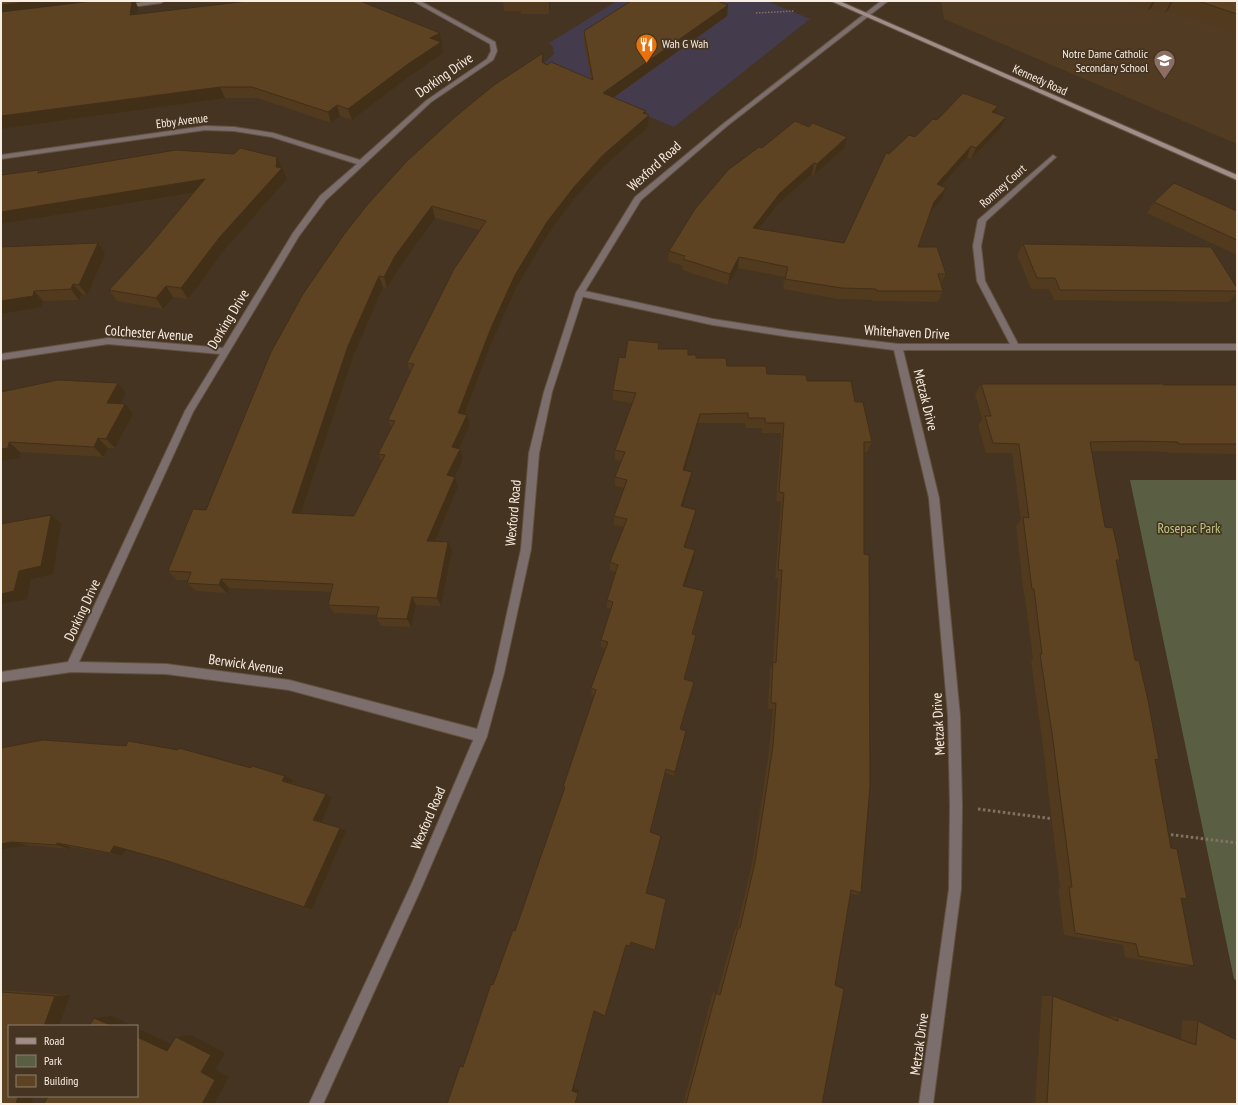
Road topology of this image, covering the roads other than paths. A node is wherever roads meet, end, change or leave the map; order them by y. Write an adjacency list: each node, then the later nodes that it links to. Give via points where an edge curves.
1 (161, 1): 5 (street)
2 (416, 1): 9 (street, Dorking Drive, via 493,43 494,51 490,60 428,101)
3 (834, 1): 6 (main road, Kennedy Road)
4 (885, 1): 6 (street, Wexford Road)
5 (116, 7)
6 (866, 15): 10 (main road, Kennedy Road); 11 (street, Wexford Road, via 719,130 638,199)
7 (1, 157): 9 (street, Ebby Avenue, via 205,128 273,135)
8 (1053, 157): 14 (street, Romney Court, via 982,220 977,246 981,281)
9 (362, 163): 15 (street, Dorking Drive, via 323,198 296,235)
10 (1237, 178)
11 (580, 293): 12 (street, Whitehaven Drive, via 713,322); 19 (street, Wexford Road, via 548,392 534,453 526,549 499,673)
12 (898, 347): 14 (street, Whitehaven Drive); 21 (street, Metzak Drive, via 934,498 954,716 955,888)
13 (1237, 347): 14 (street, Whitehaven Drive)
14 (1016, 348)
15 (225, 351): 16 (street, Colchester Avenue, via 108,341); 17 (street, Dorking Drive, via 189,411)
16 (1, 357)
17 (71, 667): 18 (street, Berwick Avenue); 19 (street, Berwick Avenue, via 166,669 288,685)
18 (1, 677)
19 (481, 736): 20 (street, Wexford Road, via 416,887)
20 (316, 1104)
21 (926, 1104)

